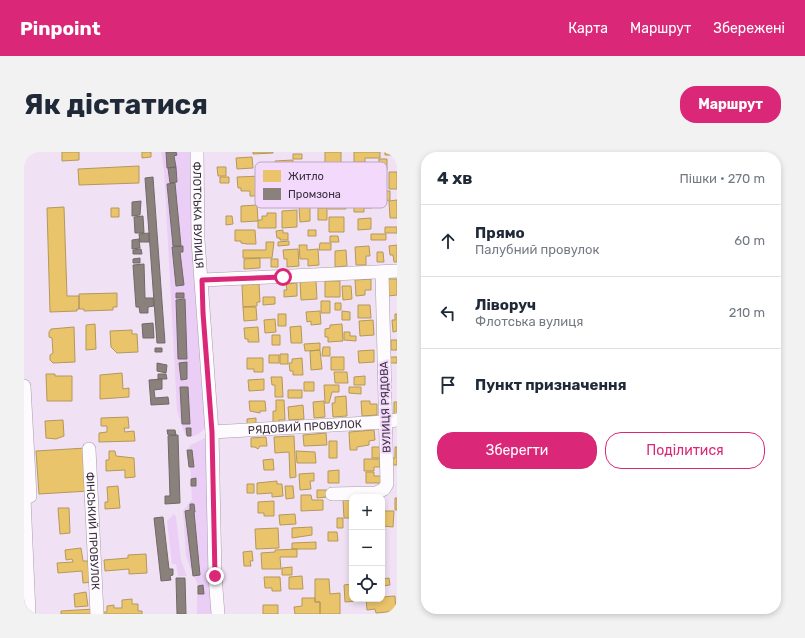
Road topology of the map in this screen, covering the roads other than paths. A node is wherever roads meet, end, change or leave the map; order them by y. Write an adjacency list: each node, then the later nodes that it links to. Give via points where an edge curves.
1 (197, 152): 4 (street, ФЛОТСЬКА ВУЛИЦЯ, via 198,240)
2 (397, 271): 3 (street)
3 (382, 272): 4 (street); 6 (street, ВУЛИЦЯ РЯДОВА)
4 (202, 280): 7 (street, ФЛОТСЬКА ВУЛИЦЯ)
5 (24, 386): 10 (street, via 30,496)
6 (391, 421): 7 (street, РЯДОВИЙ ПРОВУЛОК); 9 (street, ВУЛИЦЯ РЯДОВА, via 388,479 384,489 376,493)
7 (212, 432): 13 (street, ФЛОТСЬКА ВУЛИЦЯ)
8 (89, 449): 12 (street, ФІНСЬКИЙ ПРОВУЛОК)
9 (332, 494)
10 (24, 498): 11 (street)
11 (29, 614)
12 (97, 614)
13 (218, 614)

